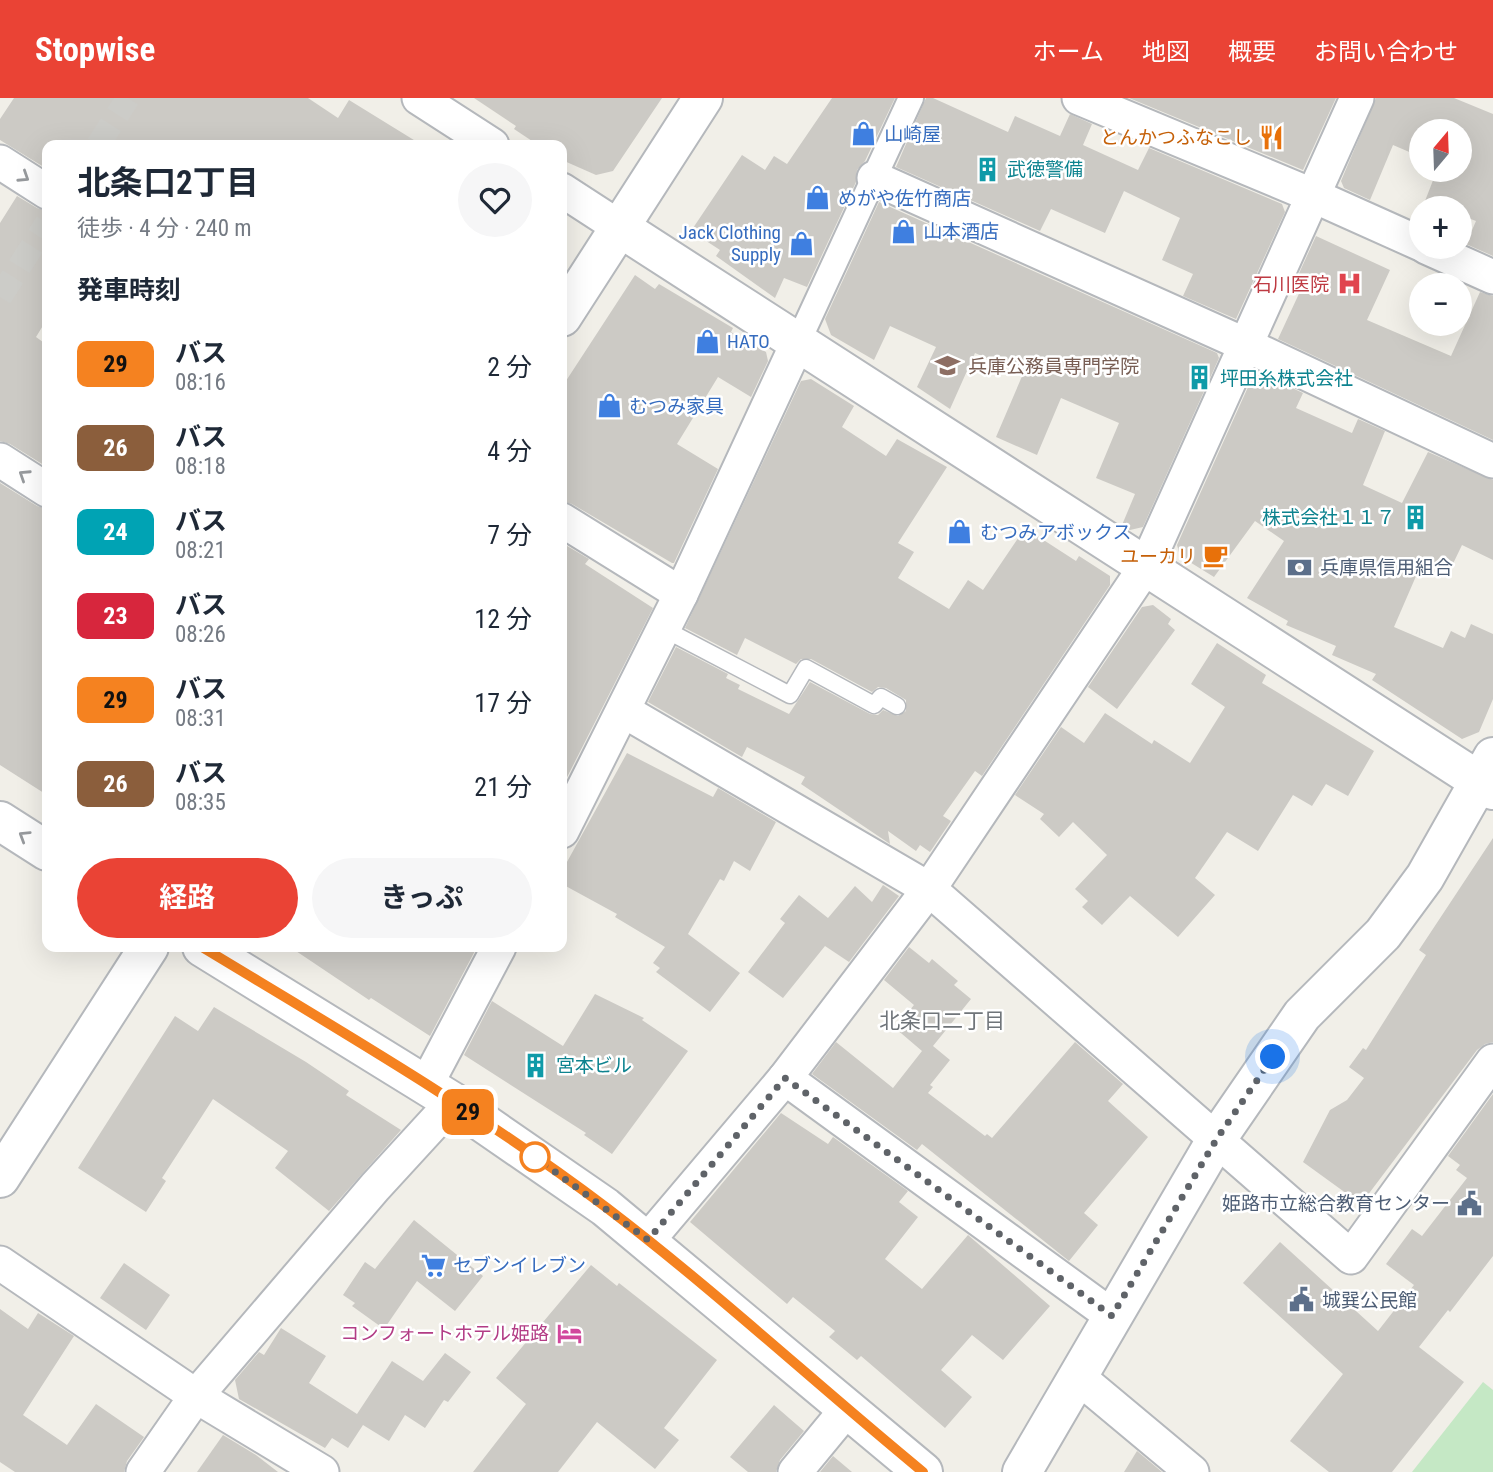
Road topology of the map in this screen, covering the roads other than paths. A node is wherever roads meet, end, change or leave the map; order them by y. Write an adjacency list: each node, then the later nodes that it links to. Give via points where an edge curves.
1 (419, 98): 6 (street)
2 (703, 98): 12 (street)
3 (911, 98): 8 (street)
4 (1079, 98): 11 (street)
5 (1357, 98): 11 (street)
6 (484, 140)
7 (0, 162): 9 (street, one-way to 9)
8 (874, 177): 17 (street); 18 (street)
9 (42, 189)
10 (567, 193): 12 (street)
11 (1314, 196): 13 (street); 18 (street)
12 (619, 227): 16 (street); 17 (street)
13 (1409, 239)
14 (1453, 259): 15 (street)
15 (1493, 277)
16 (567, 309)
17 (798, 342): 23 (street); 24 (street)
18 (1246, 345): 20 (street); 23 (street)
19 (0, 460): 21 (street, one-way to 19)
20 (1493, 461)
21 (42, 487)
22 (567, 523): 24 (street)
23 (1146, 566): 28 (street); 32 (street)
24 (681, 594): 25 (street)
25 (664, 629): 26 (lane, via 790,695 806,668 874,705 881,697); 27 (street)
26 (897, 706)
27 (624, 711): 29 (street); 32 (street)
28 (1489, 777): 39 (street, via 1425,877 1382,934 1302,1015)
29 (567, 819)
30 (0, 821): 31 (street, one-way to 30)
31 (42, 848)
32 (929, 889): 37 (street); 39 (street)
33 (146, 952): 40 (street)
34 (210, 952): 38 (street)
35 (497, 952): 38 (street)
36 (1493, 1061): 39 (street, via 1351,1257)
37 (785, 1078): 41 (street); 43 (street)
38 (440, 1093): 41 (street); 45 (street, via 375,1187)
39 (1216, 1140): 43 (street)
40 (0, 1178)
41 (648, 1240): 46 (street)
42 (0, 1263): 45 (street)
43 (1112, 1316): 44 (street)
44 (1077, 1376): 51 (street); 52 (street)
45 (196, 1396): 47 (street); 48 (street)
46 (847, 1409): 49 (street); 50 (street)
47 (144, 1472)
48 (322, 1472)
49 (794, 1472)
50 (923, 1472)
51 (1022, 1472)
52 (1192, 1472)

